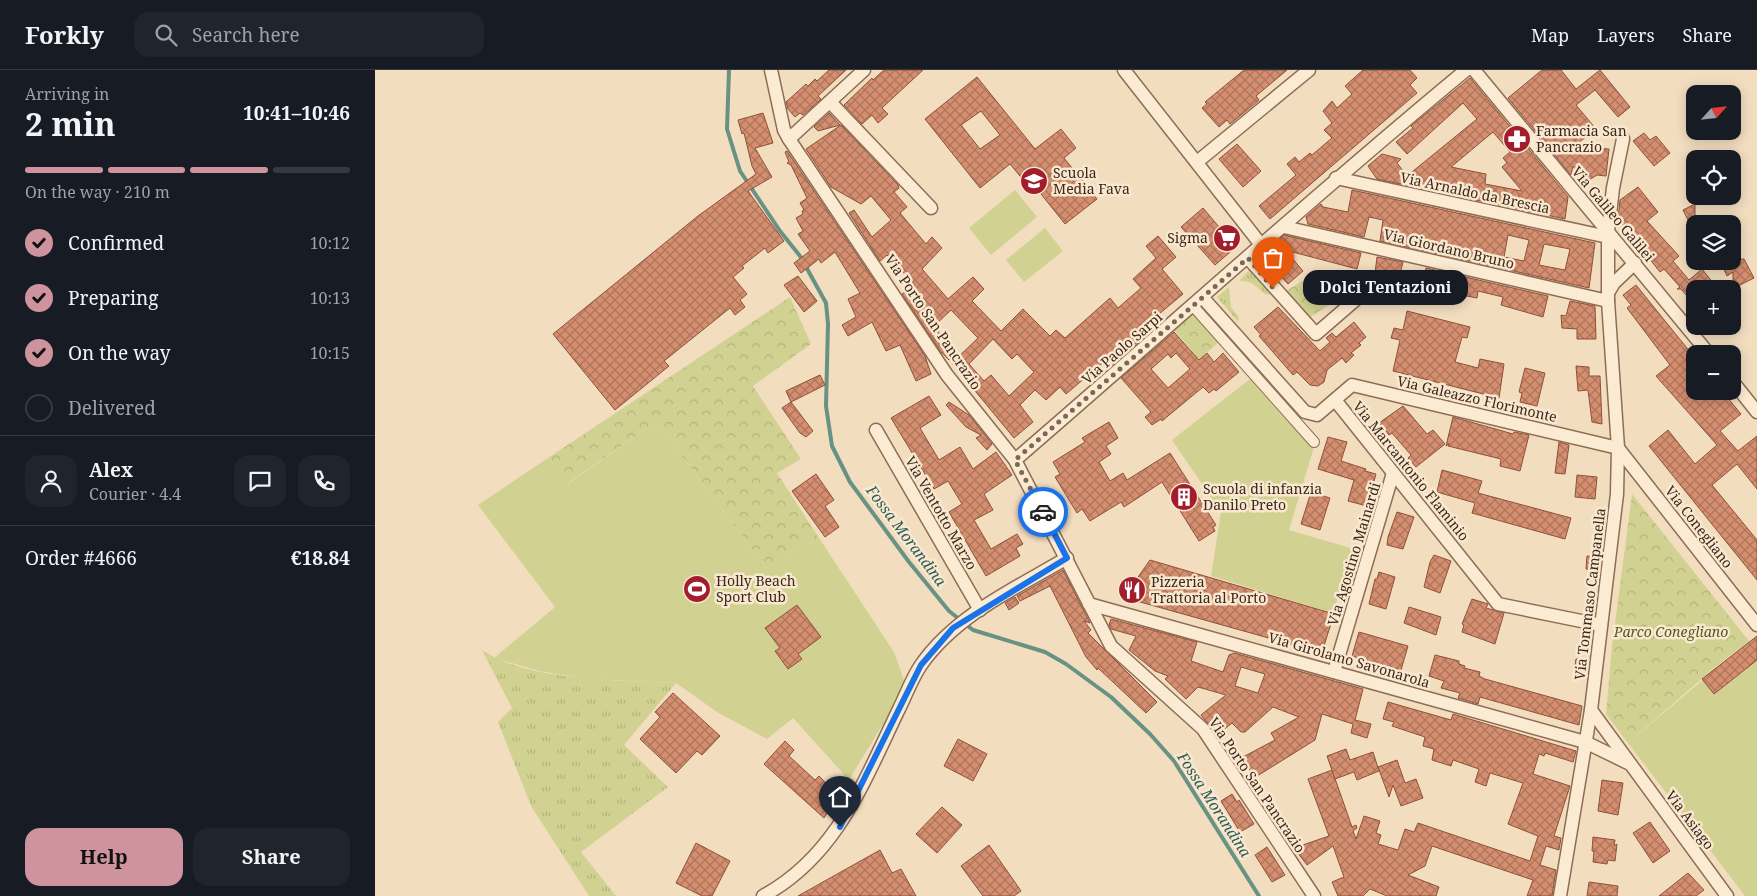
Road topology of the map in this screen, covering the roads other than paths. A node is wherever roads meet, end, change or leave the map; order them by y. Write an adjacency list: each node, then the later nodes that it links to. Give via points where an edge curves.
1 (771, 70): 9 (street, Via Porto San Pancrazio)
2 (863, 70): 7 (street)
3 (1124, 70): 10 (street)
4 (1309, 70): 10 (street)
5 (1466, 70): 11 (street, Via Paolo Sarpi)
6 (1474, 70): 14 (street, Via Galileo Galilei)
7 (829, 102): 9 (street); 13 (street)
8 (1623, 139): 12 (street, Via Tommaso Campanella)
9 (789, 140): 30 (street, Via Porto San Pancrazio, via 947,375)
10 (1197, 162): 17 (street)
11 (1336, 178): 15 (street, Via Paolo Sarpi); 16 (street, Via Arnaldo da Brescia)
12 (1613, 188): 14 (street, via 1609,197); 16 (street, Via Tommaso Campanella)
13 (931, 208)
14 (1593, 212): 16 (street, Via Galileo Galilei)
15 (1284, 227): 17 (street, Via Paolo Sarpi); 21 (street, Via Giordano Bruno)
16 (1608, 234): 19 (street, Via Galileo Galilei); 21 (street, Via Tommaso Campanella)
17 (1262, 246): 18 (street, Via Paolo Sarpi)
18 (1248, 258): 20 (street, via 1316,334); 22 (street, Via Paolo Sarpi)
19 (1635, 263): 21 (street, via 1614,283); 23 (street, Via Galileo Galilei)
20 (1361, 295)
21 (1608, 297): 29 (street, Via Tommaso Campanella)
22 (1198, 302): 25 (street, Via Marcantonio Flaminio, via 1305,412 1317,415); 28 (street); 30 (street, Via Paolo Sarpi)
23 (1702, 345)
24 (1741, 392): 26 (street)
25 (1335, 400): 29 (street, Via Galeazzo Florimonte, via 1352,385); 31 (street, Via Marcantonio Flaminio)
26 (1757, 412)
27 (875, 430): 34 (street, Via Ventotto Marzo)
28 (1314, 442)
29 (1617, 448): 36 (street, Via Tommaso Campanella, via 1617,494); 37 (street, Via Conegliano)
30 (1015, 460): 32 (street, Via Porto San Pancrazio)
31 (1393, 473): 36 (street, Via Marcantonio Flaminio, via 1498,604); 38 (street, Via Agostino Mainardi)
32 (1067, 558): 33 (street, Via Porto San Pancrazio); 34 (street)
33 (1089, 604): 35 (street, Via Girolamo Savonarola)
34 (980, 610): 42 (street, via 953,628 921,665 840,827 813,860)
35 (1101, 613): 38 (street, Via Girolamo Savonarola); 43 (street, Via Porto San Pancrazio, via 1111,646 1203,729)
36 (1601, 625): 39 (street, Via Tommaso Campanella)
37 (1757, 625)
38 (1335, 672): 40 (street, Via Girolamo Savonarola)
39 (1591, 710): 40 (street, Via Tommaso Campanella); 41 (street, Via Asiago)
40 (1585, 742): 41 (street, Via Asiago); 44 (street, Via Tommaso Campanella)
41 (1628, 763): 45 (street, Via Asiago)
42 (763, 896)
43 (1314, 896)
44 (1560, 896)
45 (1727, 896)

